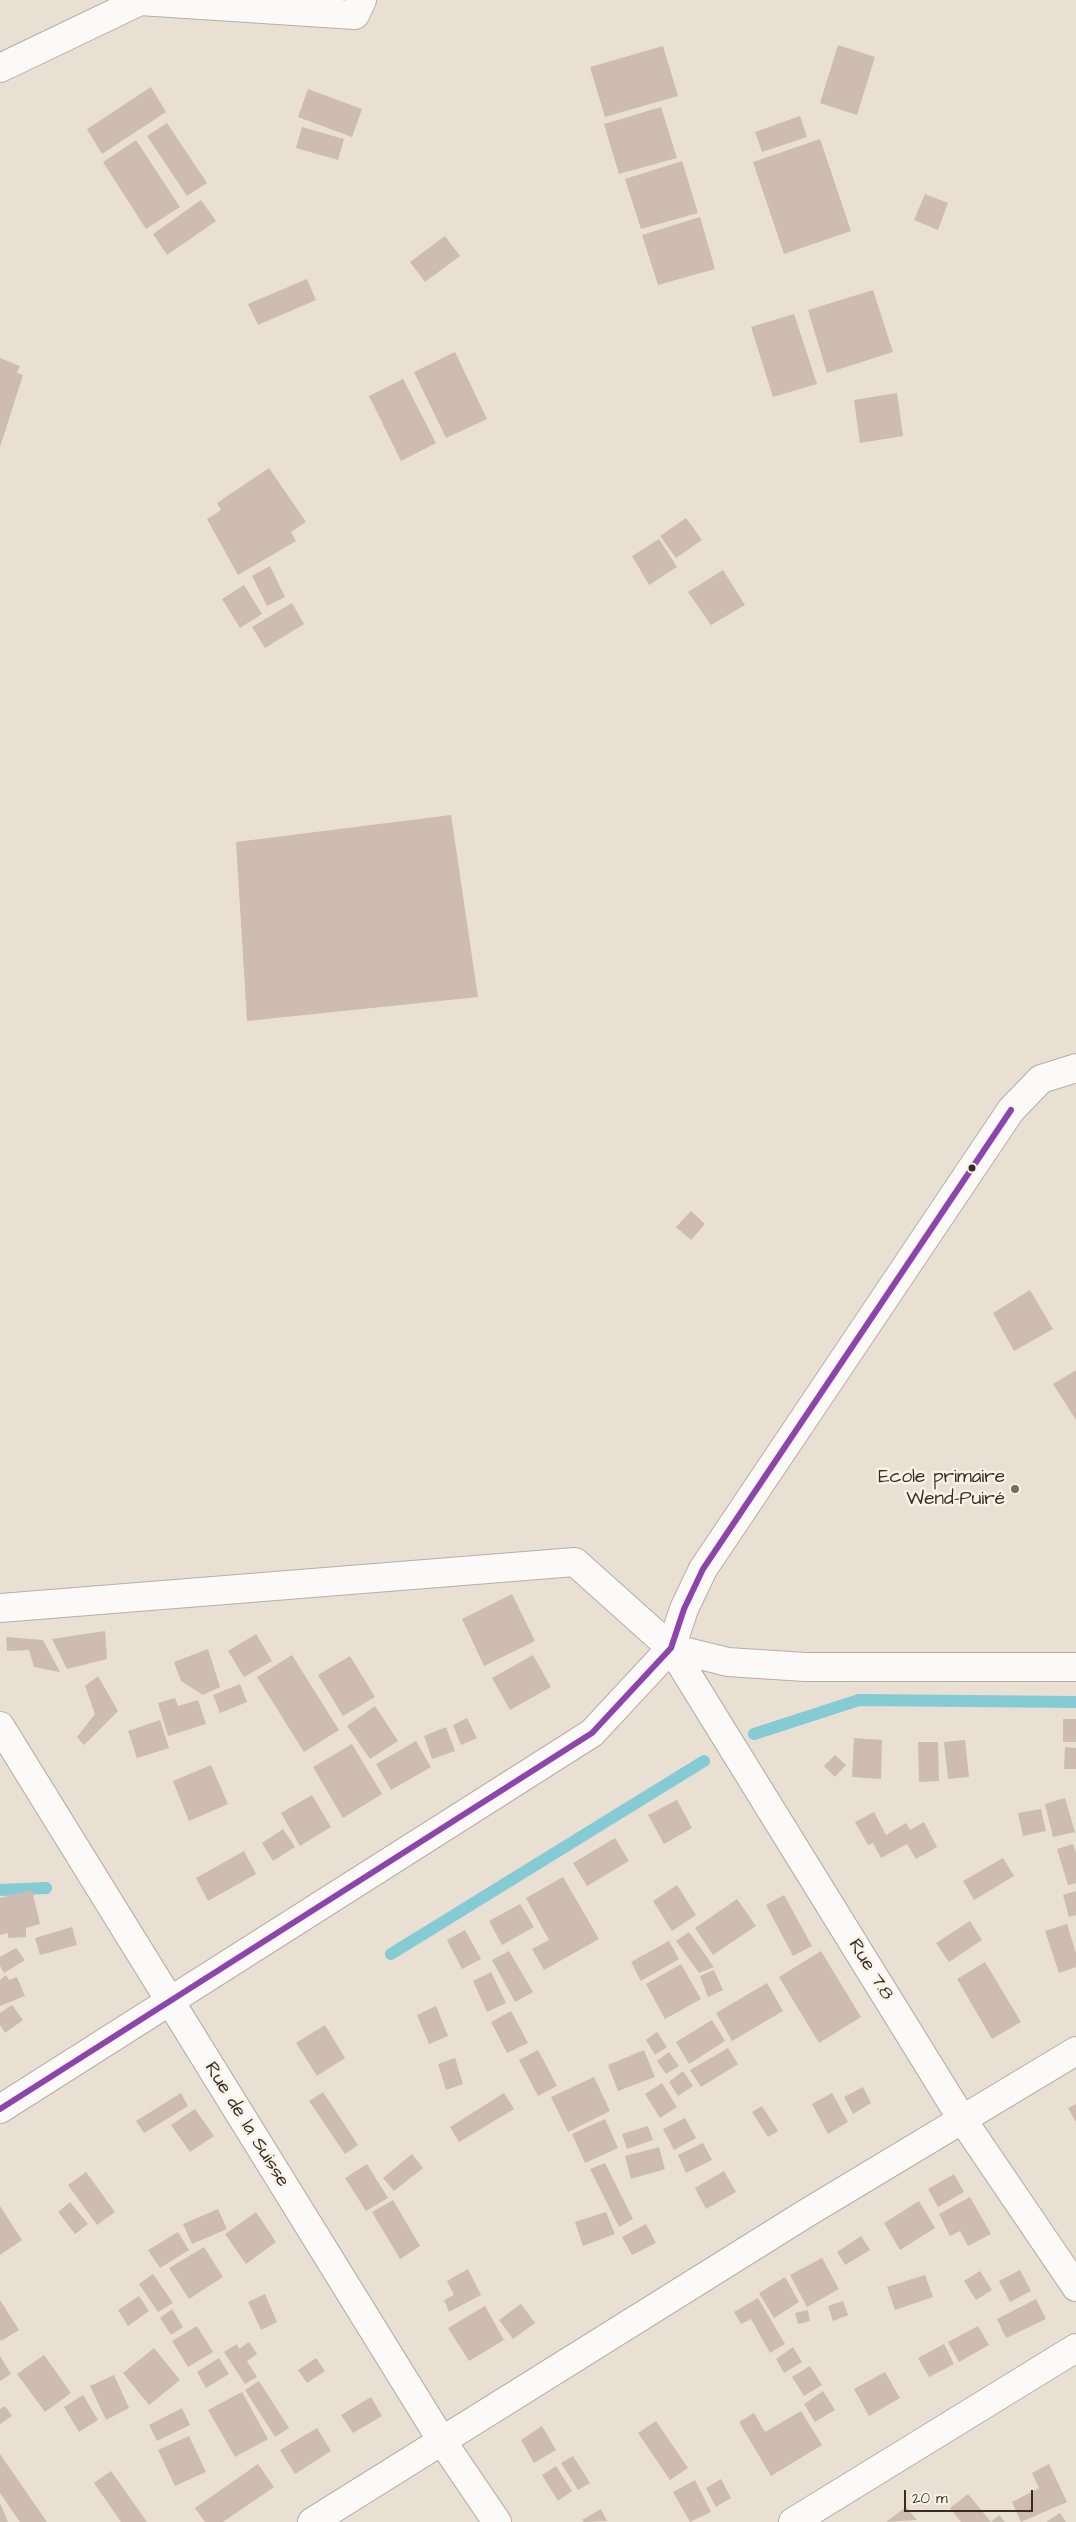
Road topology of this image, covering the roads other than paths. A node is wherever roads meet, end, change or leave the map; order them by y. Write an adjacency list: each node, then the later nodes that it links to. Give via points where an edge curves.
1 (362, 0): 2 (street, via 355,16)
2 (138, 1): 3 (street)
3 (0, 68)
4 (1076, 1067): 6 (street, via 1041,1079 1011,1110 703,1569 684,1609)
5 (0, 1608): 6 (street, via 575,1562)
6 (672, 1648): 7 (street, via 728,1662 806,1667); 9 (street, via 592,1733); 12 (street, Rue 7.8)
7 (1076, 1668)
8 (0, 1726): 9 (street, Rue de la Suisse)
9 (170, 2001): 11 (street); 15 (street, Rue de la Suisse)
10 (1076, 2051): 12 (street)
11 (0, 2109)
12 (962, 2120): 13 (street, Rue 7.8); 15 (street, via 804,2214)
13 (1076, 2287)
14 (1076, 2348): 18 (street)
15 (442, 2441): 16 (street); 17 (street, Rue de la Suisse)
16 (312, 2522)
17 (497, 2522)
18 (793, 2522)

